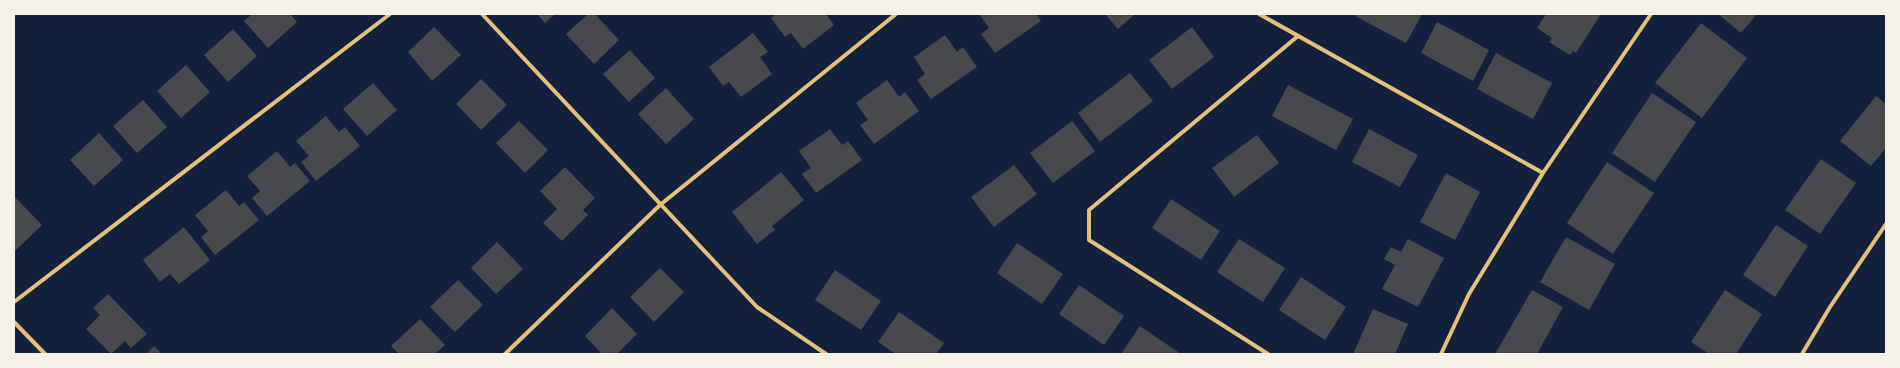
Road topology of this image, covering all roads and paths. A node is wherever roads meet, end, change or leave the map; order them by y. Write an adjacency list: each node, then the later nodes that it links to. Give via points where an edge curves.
1 (390, 14): 10 (street)
2 (482, 14): 8 (street)
3 (896, 14): 8 (street)
4 (1259, 14): 6 (street)
5 (1651, 14): 7 (street)
6 (1298, 36): 7 (street); 15 (street, via 1089,210 1089,240)
7 (1543, 173): 16 (street, via 1469,294)
8 (660, 205): 13 (street); 14 (street, via 757,307)
9 (1886, 224): 17 (street)
10 (14, 302)
11 (14, 322): 12 (street)
12 (45, 354)
13 (505, 354)
14 (826, 354)
15 (1268, 354)
16 (1440, 354)
17 (1802, 354)

